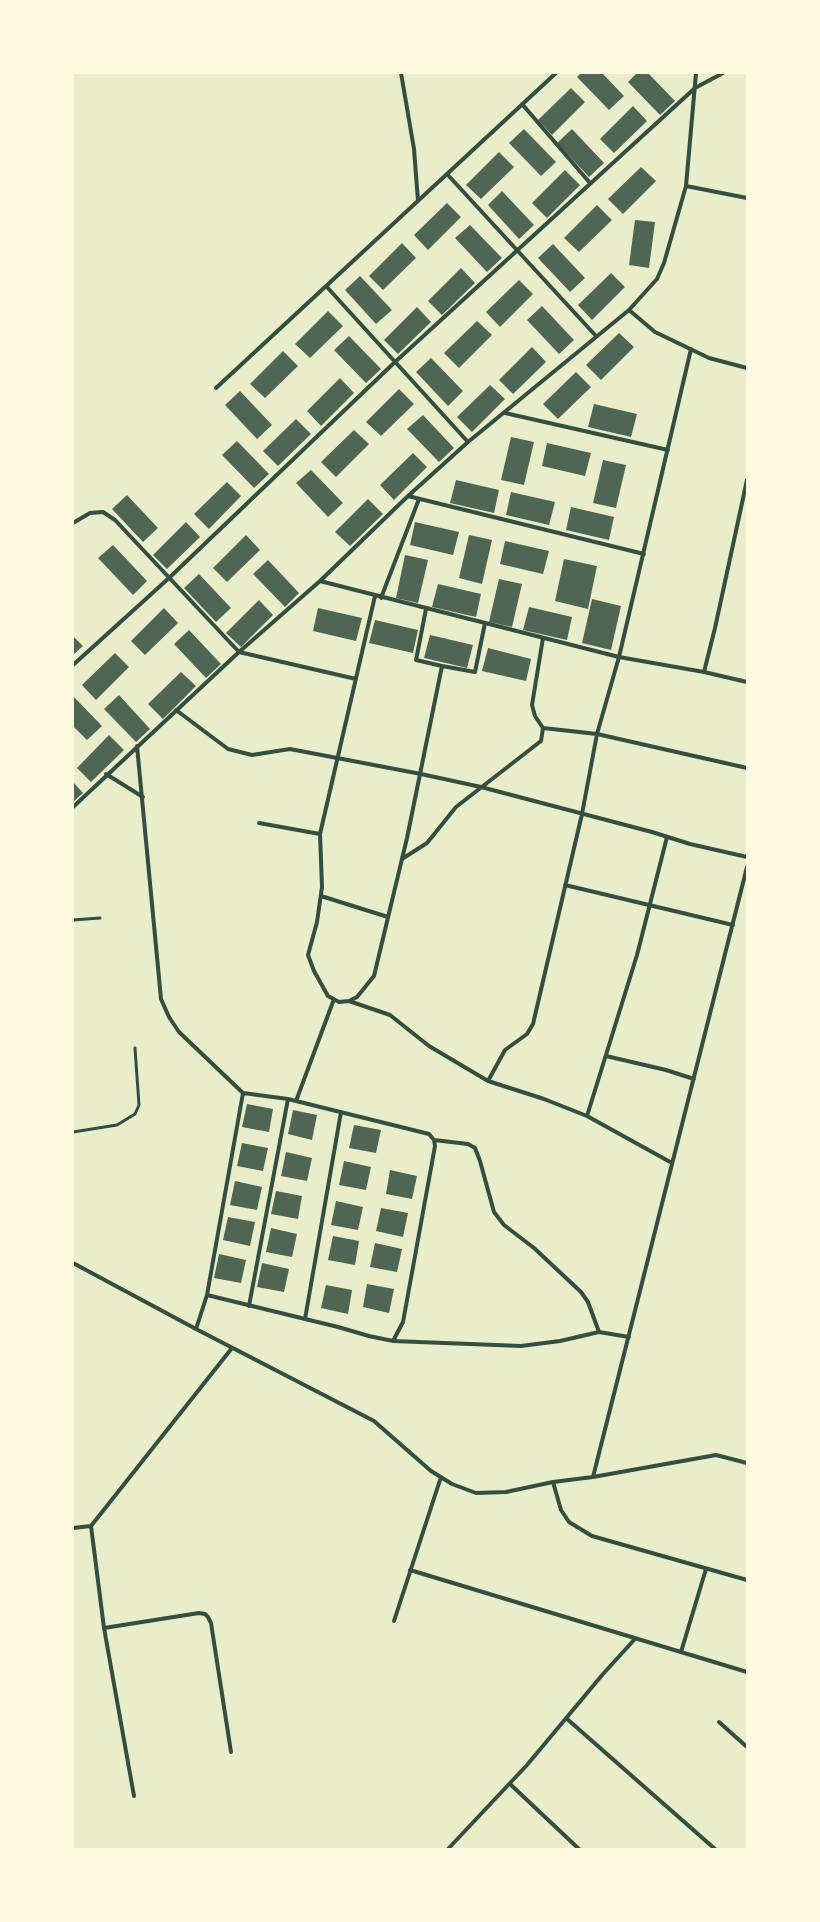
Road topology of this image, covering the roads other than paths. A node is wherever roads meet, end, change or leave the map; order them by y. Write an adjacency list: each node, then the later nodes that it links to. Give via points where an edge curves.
1 (401, 73): 11 (street, via 414,149)
2 (556, 73): 6 (street)
3 (696, 73): 5 (street)
4 (723, 73): 5 (street)
5 (695, 88): 8 (street); 9 (street)
6 (522, 104): 7 (street); 8 (street)
7 (447, 174): 11 (street); 12 (street)
8 (590, 183): 12 (street)
9 (686, 186): 10 (street); 14 (street, via 657,279)
10 (747, 198)
11 (418, 201): 13 (street)
12 (517, 251): 15 (street); 17 (street)
13 (326, 286): 17 (street); 19 (street)
14 (630, 310): 15 (street); 16 (street, via 655,332)
15 (596, 336): 20 (street)
16 (691, 349): 18 (street, via 709,358); 22 (street)
17 (395, 362): 21 (street); 28 (street)
18 (747, 368)
19 (216, 388)
20 (505, 413): 21 (street); 22 (street)
21 (468, 442): 24 (street)
22 (668, 450): 27 (street)
23 (747, 480): 39 (street)
24 (408, 496): 25 (street); 29 (street)
25 (420, 499): 27 (street); 31 (street)
26 (73, 523): 28 (street, via 90,513 103,512 115,520)
27 (644, 554): 36 (street)
28 (169, 578): 35 (street); 37 (street)
29 (320, 581): 30 (street); 35 (street)
30 (375, 596): 31 (street); 40 (street)
31 (381, 598): 32 (street)
32 (426, 609): 33 (street); 38 (street, via 416,660)
33 (485, 623): 34 (street); 38 (street, via 475,672)
34 (543, 638): 36 (street); 43 (street, via 532,705 535,716)
35 (239, 652): 40 (street); 42 (street)
36 (619, 657): 39 (street); 44 (street)
37 (73, 665)
38 (442, 666): 49 (street)
39 (704, 672): 41 (street)
40 (356, 679): 46 (street)
41 (747, 682)
42 (176, 710): 45 (street); 46 (street, via 228,749 252,754 290,749)
43 (543, 728): 44 (street); 50 (street, via 540,741)
44 (597, 734): 47 (street); 53 (street)
45 (137, 746): 48 (street); 51 (street)
46 (337, 759): 49 (street); 55 (street)
47 (747, 768)
48 (106, 774): 51 (street); 52 (street)
49 (421, 774): 50 (street); 58 (street)
50 (481, 787): 53 (street); 58 (street, via 456,807 427,843)
51 (144, 798): 73 (street, via 161,999 179,1032)
52 (73, 806)
53 (582, 814): 56 (street); 60 (street)
54 (259, 823): 55 (street)
55 (320, 834): 61 (street)
56 (667, 837): 57 (street); 62 (street)
57 (747, 857)
58 (402, 859): 63 (street)
59 (747, 867): 66 (street)
60 (565, 885): 62 (street); 72 (street, via 533,1024 527,1034 505,1050)
61 (321, 896): 63 (street); 67 (street, via 308,955 328,996)
62 (650, 905): 66 (street); 70 (street)
63 (388, 917): 68 (street, via 374,976 357,997)
64 (100, 918): 65 (lane)
65 (73, 920)
66 (732, 925): 71 (street)
67 (334, 999): 68 (street, via 339,1002); 75 (street)
68 (349, 1001): 72 (street, via 390,1015 429,1046)
69 (135, 1048): 78 (lane, via 139,1105 135,1114 117,1125)
70 (606, 1056): 71 (street); 77 (street)
71 (694, 1079): 80 (street)
72 (488, 1081): 77 (street)
73 (244, 1093): 74 (street); 82 (street)
74 (288, 1099): 75 (street); 83 (street)
75 (296, 1101): 76 (street)
76 (341, 1112): 79 (street, via 429,1134); 84 (street)
77 (587, 1116): 80 (street)
78 (73, 1132)
79 (434, 1140): 86 (street, via 468,1144 475,1148 494,1212 504,1225 534,1248 581,1292 588,1302); 88 (street, via 432,1165 403,1322)
80 (672, 1163): 87 (street)
81 (73, 1263): 85 (street)
82 (206, 1295): 83 (street); 85 (street)
83 (249, 1306): 84 (street)
84 (305, 1319): 88 (street)
85 (196, 1329): 89 (street)
86 (599, 1332): 87 (street); 88 (street, via 521,1346)
87 (629, 1337): 92 (street)
88 (393, 1341)
89 (232, 1348): 91 (street, via 374,1421); 94 (street)
90 (747, 1463): 92 (street, via 716,1455)
91 (441, 1477): 93 (street, via 476,1493 506,1492); 97 (street)
92 (593, 1477): 93 (street)
93 (553, 1482): 96 (street, via 561,1510 569,1522 592,1536)
94 (91, 1526): 95 (street); 100 (street)
95 (73, 1528)
96 (706, 1569): 98 (street); 102 (street)
97 (410, 1570): 99 (street); 101 (street)
98 (747, 1580)
99 (394, 1621)
100 (104, 1628): 107 (street, via 205,1614 211,1623); 109 (street)
101 (634, 1640): 102 (street); 104 (street)
102 (681, 1652): 103 (street)
103 (747, 1672)
104 (566, 1718): 108 (street); 112 (street)
105 (719, 1722): 106 (street)
106 (747, 1747)
107 (231, 1752)
108 (510, 1784): 110 (street); 111 (street)
109 (134, 1796)
110 (448, 1849)
111 (579, 1849)
112 (715, 1849)

